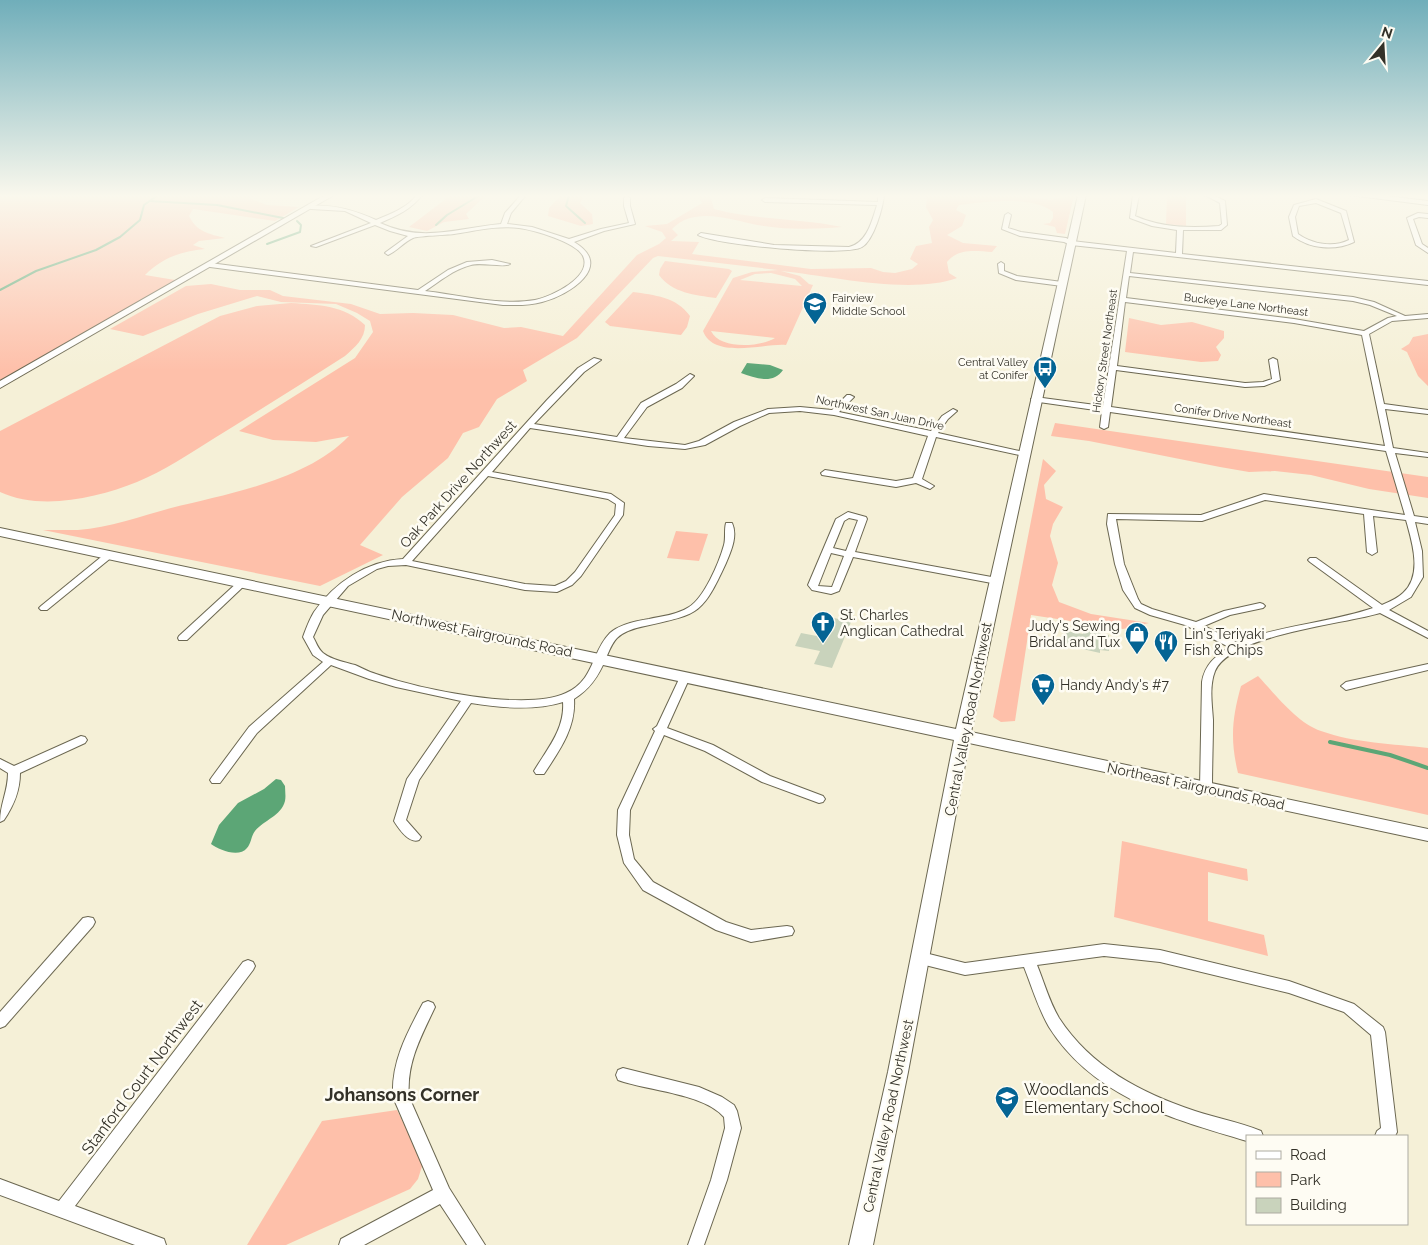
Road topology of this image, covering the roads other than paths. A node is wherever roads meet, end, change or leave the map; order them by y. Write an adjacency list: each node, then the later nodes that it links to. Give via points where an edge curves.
1 (229, 253): 7 (main road)
2 (583, 253): 13 (street, via 588,267 574,285 549,298 528,303)
3 (1069, 253): 12 (main road, Central Valley Road Northwest)
4 (1129, 253): 10 (street, Hickory Street Northeast)
5 (1171, 253): 6 (street)
6 (1180, 254): 11 (street)
7 (210, 264): 13 (street); 22 (main road)
8 (507, 264): 13 (street, via 469,261)
9 (1001, 264): 12 (street, via 1001,272 1009,277)
10 (1126, 274): 14 (street, Hickory Street Northeast); 15 (street, via 1353,299)
11 (1428, 283)
12 (1062, 284): 24 (main road, Central Valley Road Northwest)
13 (419, 292)
14 (1123, 300): 17 (street, Buckeye Lane Northeast); 20 (street, Hickory Street Northeast)
15 (1402, 316): 16 (street); 17 (street, via 1384,321)
16 (1428, 316)
17 (1365, 333): 25 (street)
18 (597, 360): 30 (street, Oak Park Drive Northwest, via 581,370)
19 (1273, 360): 20 (street, via 1276,380 1245,385)
20 (1115, 368): 26 (street, Hickory Street Northeast)
21 (690, 376): 33 (street, via 679,386 644,405)
22 (0, 385)
23 (850, 397): 29 (street)
24 (1035, 399): 26 (street, Conifer Drive Northeast); 37 (main road, Central Valley Road Northwest)
25 (1382, 406): 28 (street); 36 (street)
26 (1108, 410): 31 (street, Hickory Street Northeast); 36 (street, Conifer Drive Northeast)
27 (953, 411): 32 (street, via 944,417)
28 (1428, 412)
29 (834, 413): 32 (street, Northwest San Juan Drive); 34 (street, Northwest San Juan Drive, via 800,409 768,411)
30 (530, 426): 33 (street, Northwest San Juan Drive); 40 (street, Oak Park Drive Northwest)
31 (1104, 427)
32 (932, 435): 37 (street, Northwest San Juan Drive); 41 (street)
33 (619, 439): 34 (street, Northwest San Juan Drive, via 672,446)
34 (702, 443): 35 (street)
35 (710, 450)
36 (1392, 450): 38 (street, Conifer Drive Northeast); 44 (street, via 1392,461)
37 (1024, 454): 54 (main road, Central Valley Road Northwest)
38 (1428, 455)
39 (825, 472): 41 (street, via 896,484)
40 (486, 473): 53 (street, Oak Park Drive Northwest); 53 (street, via 611,497 620,503 619,515 578,574 557,589 525,586)
41 (917, 480): 42 (street)
42 (930, 486)
43 (1368, 513): 44 (street); 49 (street); 60 (street, via 1264,497 1202,518 1111,516 1126,589 1136,605 1152,613)
44 (1410, 518): 45 (street); 59 (street, via 1418,576 1410,593 1401,602)
45 (1428, 521)
46 (729, 525): 64 (street, via 730,543 699,605 684,613 641,622 619,631 608,642)
47 (0, 532): 51 (main road, Northwest Fairgrounds Road)
48 (828, 550): 50 (street); 50 (street, via 840,519 848,515 860,517 863,519); 50 (street, via 813,585 823,591 836,589)
49 (1372, 552)
50 (850, 554): 54 (street)
51 (109, 555): 55 (main road, Northwest Fairgrounds Road); 58 (street)
52 (1313, 560): 59 (street)
53 (406, 562): 56 (street, Oak Park Drive Northwest, via 387,563 360,574 344,584)
54 (996, 581): 72 (main road, Central Valley Road Northwest)
55 (242, 583): 56 (main road, Northwest Fairgrounds Road); 62 (street)
56 (328, 601): 64 (main road, Northwest Fairgrounds Road); 65 (street, Oak Park Drive Northwest, via 308,637 318,655)
57 (1260, 606): 60 (street, via 1227,613)
58 (44, 608)
59 (1381, 609): 61 (street); 63 (street, via 1366,615 1284,630)
60 (1197, 625): 63 (street)
61 (1428, 635)
62 (182, 638)
63 (1233, 646): 78 (street, via 1210,670 1206,692)
64 (602, 659): 67 (main road, Northwest Fairgrounds Road); 69 (street, via 587,686)
65 (330, 661): 70 (street, via 379,679); 77 (street, via 253,730)
66 (1428, 667): 68 (street)
67 (685, 677): 71 (street); 72 (main road, Northwest Fairgrounds Road)
68 (1346, 686)
69 (568, 697): 70 (street, via 523,704); 76 (street, via 562,737)
70 (468, 699): 82 (street, via 412,779 400,822)
71 (659, 729): 79 (street, via 709,748 766,779); 84 (street, via 624,810 623,830 628,860 648,886 721,926 751,936)
72 (963, 736): 78 (main road, Northeast Fairgrounds Road); 85 (main road, Central Valley Road Northwest)
73 (82, 740): 75 (street)
74 (0, 763): 75 (street)
75 (14, 771): 80 (street, via 15,784 10,801)
76 (540, 771)
77 (216, 780)
78 (1206, 788): 81 (main road, Northeast Fairgrounds Road)
79 (819, 799)
80 (0, 818)
81 (1428, 835)
82 (415, 836)
83 (88, 922): 89 (street)
84 (787, 931)
85 (920, 958): 86 (street, via 965,969); 100 (main road, Central Valley Road Northwest)
86 (1028, 960): 91 (street, via 1054,1022 1071,1046 1116,1086 1147,1101); 92 (street, via 1104,950 1160,956 1289,987 1349,1008 1378,1032 1388,1132)
87 (248, 966): 95 (street, Stanford Court Northwest)
88 (428, 1006): 94 (street, via 406,1053 399,1082 409,1118)
89 (0, 1022)
90 (624, 1075): 99 (street, via 699,1094 729,1110 732,1116 733,1128 719,1180)
91 (1252, 1135)
92 (1384, 1135)
93 (0, 1187): 95 (street)
94 (443, 1194): 97 (street); 98 (street)
95 (63, 1209): 96 (street)
96 (158, 1245)
97 (347, 1245)
98 (476, 1245)
99 (696, 1245)
100 (861, 1245)

